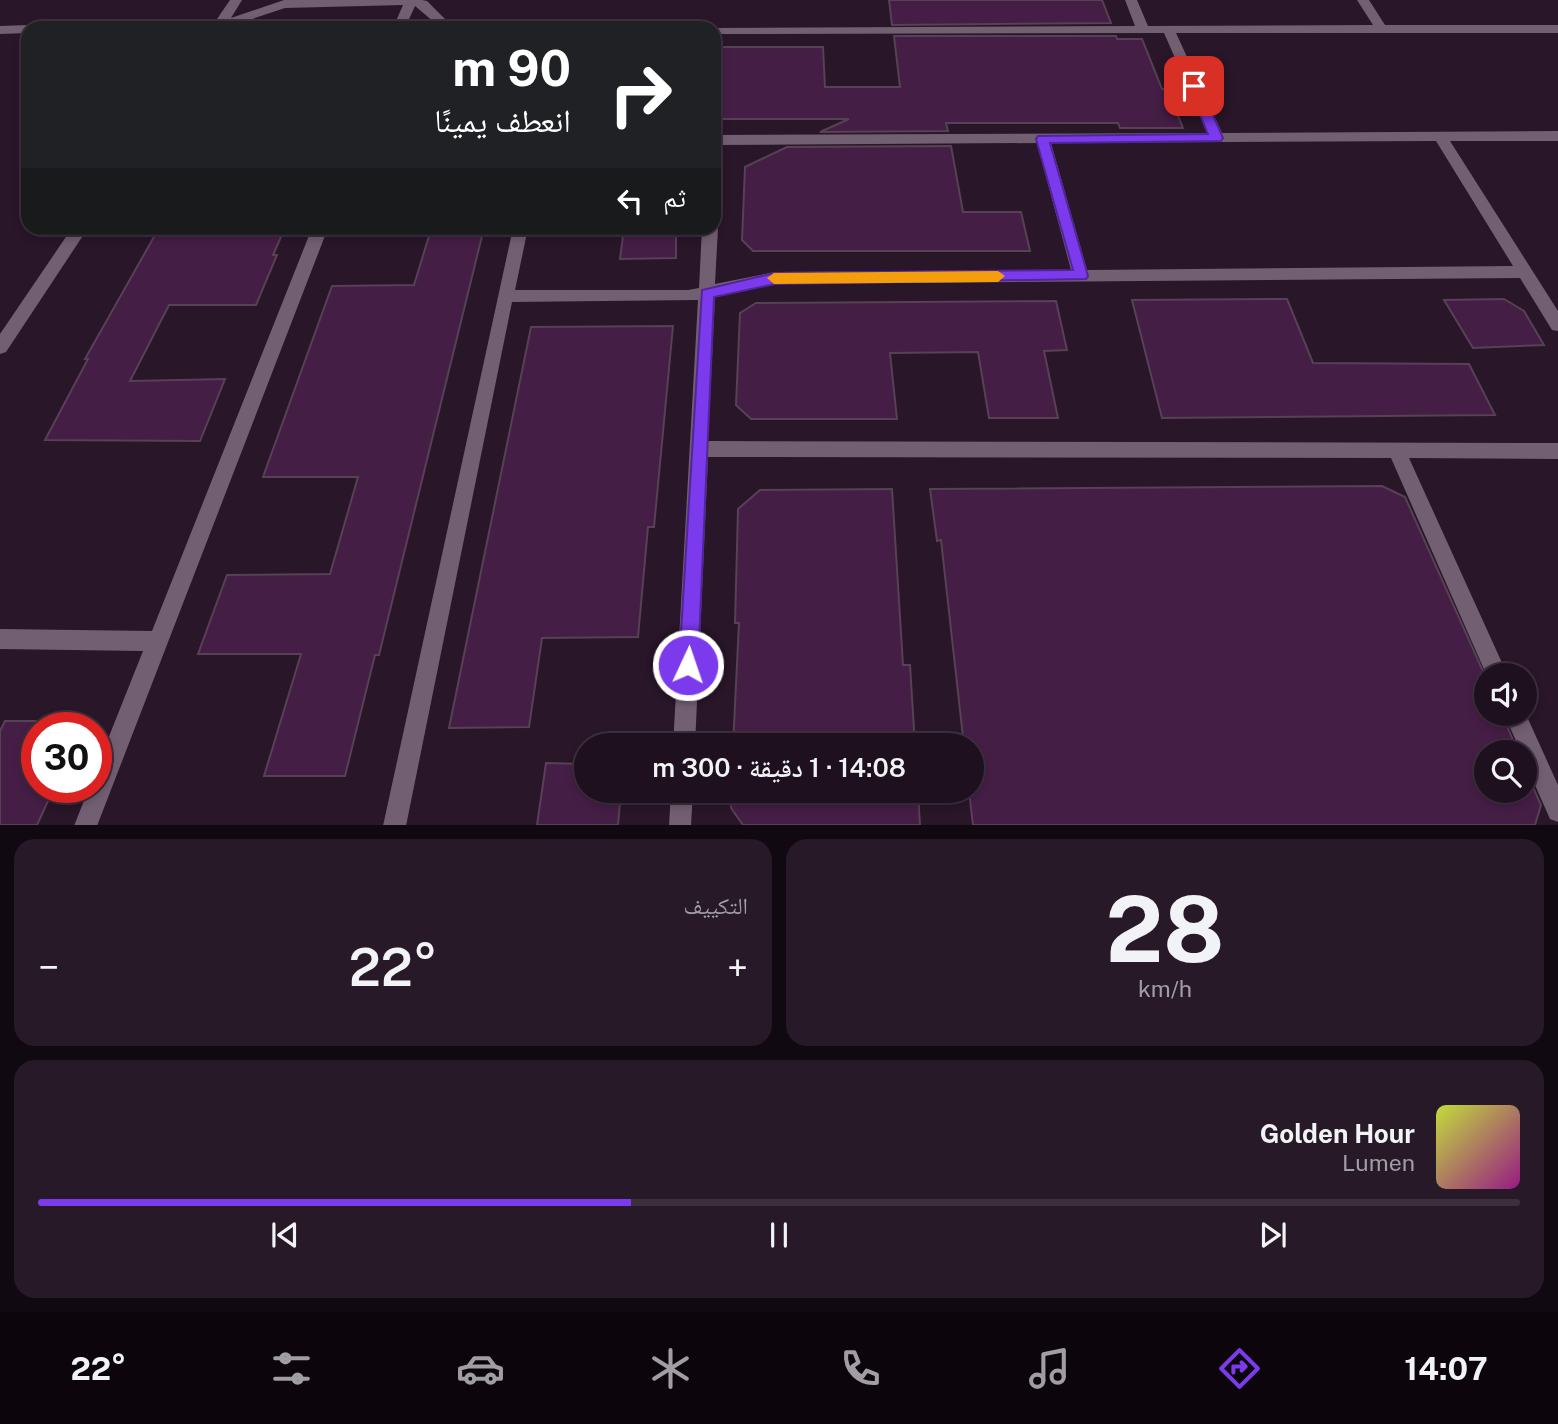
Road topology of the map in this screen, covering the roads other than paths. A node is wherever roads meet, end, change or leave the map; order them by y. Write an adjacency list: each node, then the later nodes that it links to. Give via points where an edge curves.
1 (236, 0): 5 (street)
2 (1131, 0): 10 (street)
3 (1363, 0): 12 (street)
4 (410, 1): 6 (street, via 284,4); 7 (street); 8 (street, via 423,4)
5 (222, 21)
6 (235, 21)
7 (402, 21)
8 (441, 21)
9 (21, 29): 14 (street)
10 (1143, 29): 11 (street); 15 (street)
11 (1168, 29): 12 (street); 18 (street)
12 (1381, 29): 13 (street)
13 (1558, 29)
14 (0, 30)
15 (721, 30)
16 (1440, 136): 17 (street); 18 (street); 25 (street)
17 (1558, 136)
18 (1217, 138): 19 (street)
19 (1043, 139): 20 (street); 26 (street)
20 (721, 140)
21 (75, 235): 30 (street)
22 (317, 235): 35 (street)
23 (519, 235): 28 (street)
24 (710, 235): 27 (street)
25 (1524, 272): 26 (street); 29 (street)
26 (1081, 276): 27 (street, via 775,278)
27 (707, 293): 28 (street); 31 (street)
28 (506, 296): 42 (street)
29 (1558, 325)
30 (0, 347)
31 (699, 449): 32 (street); 38 (street)
32 (1397, 451): 33 (street); 36 (street)
33 (1558, 451)
34 (0, 639): 35 (street)
35 (158, 641): 41 (street)
36 (1492, 663)
37 (1520, 726): 40 (street)
38 (685, 733)
39 (681, 803): 43 (street)
40 (1558, 811)
41 (85, 825)
42 (394, 825)
43 (680, 825)

